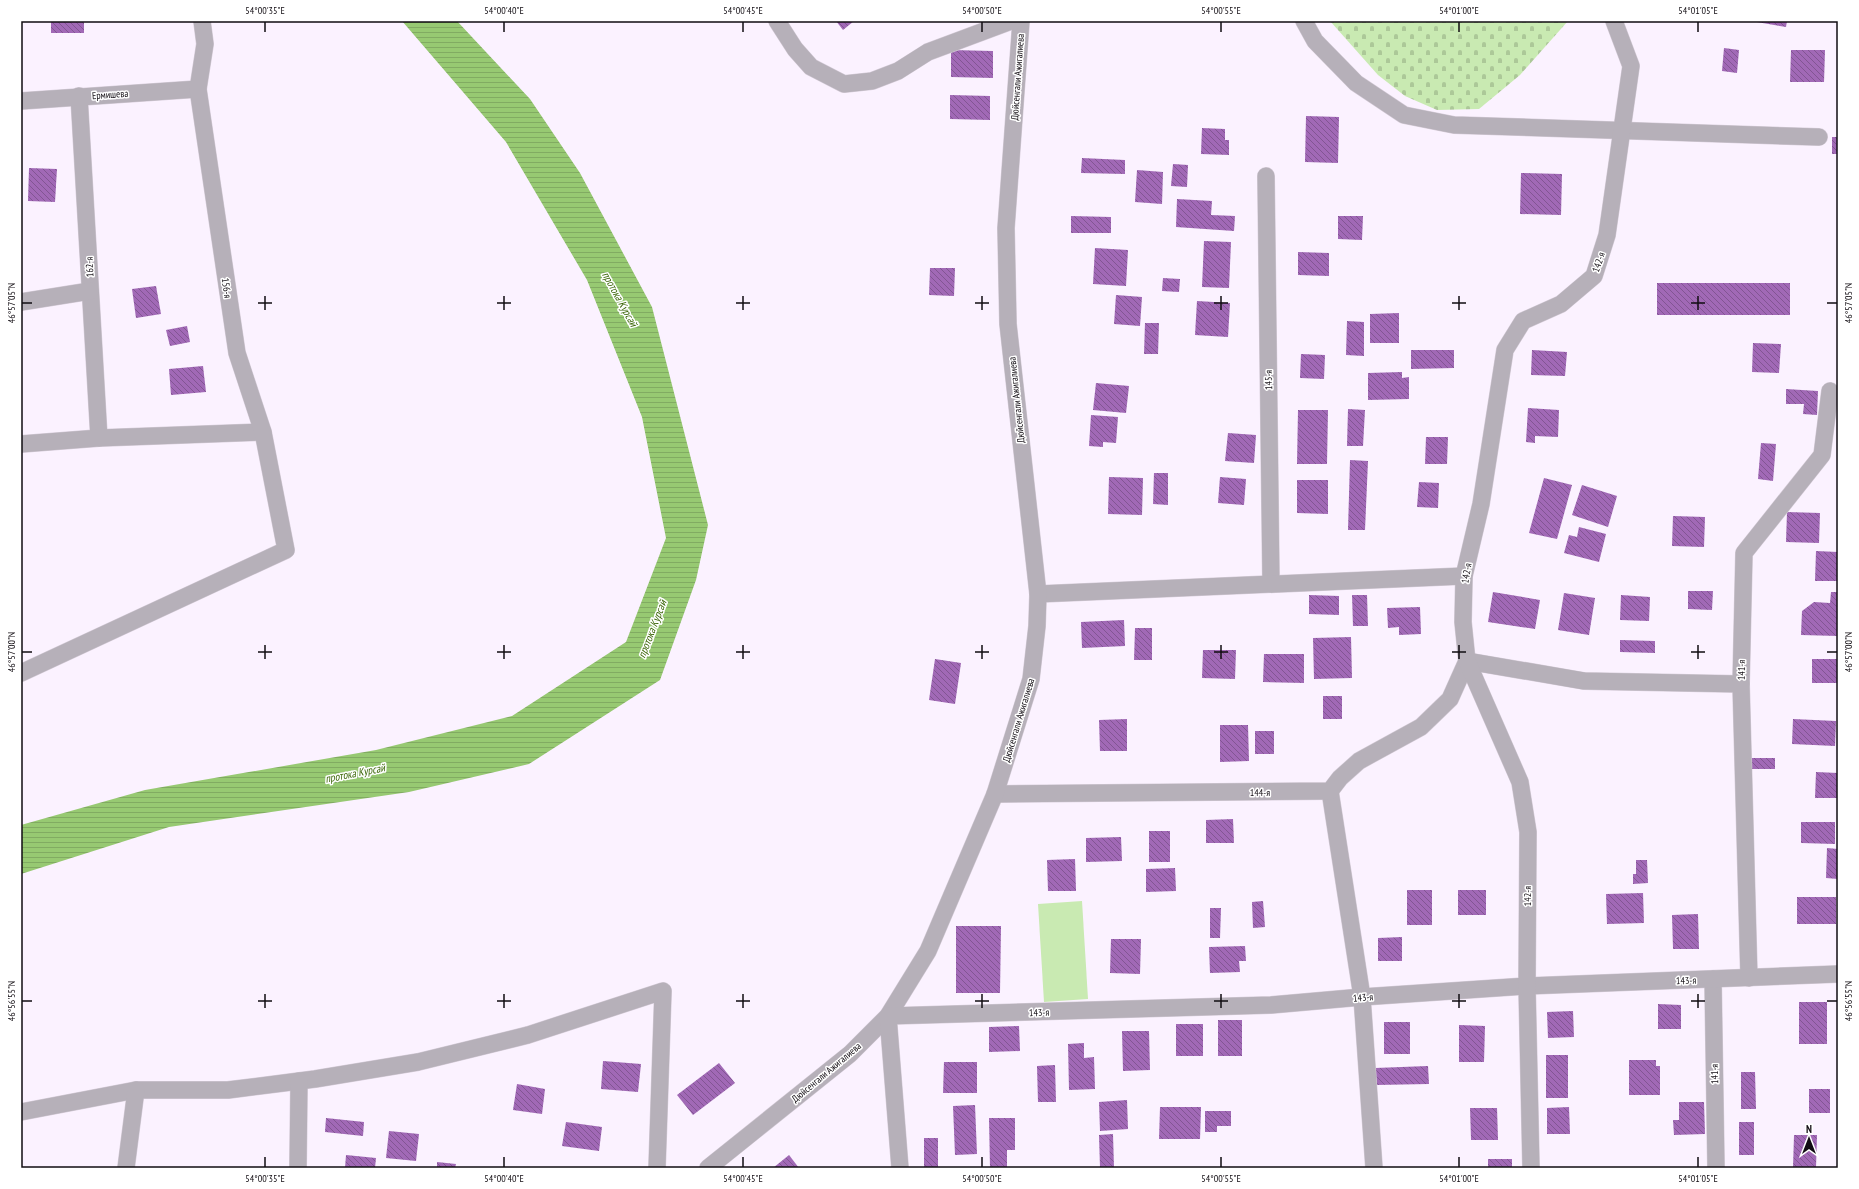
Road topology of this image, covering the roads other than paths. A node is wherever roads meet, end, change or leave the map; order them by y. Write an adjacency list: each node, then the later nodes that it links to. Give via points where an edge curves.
1 (202, 21): 7 (street, 156-я, via 205,44)
2 (777, 21): 3 (street, via 795,49 811,67 844,84 872,81 898,71 928,52)
3 (1011, 21)
4 (1021, 21): 21 (street, Дюйсенгали Ажигалиева, via 1006,228 1008,324)
5 (1304, 21): 10 (street, via 1315,41 1356,83 1404,115 1454,125)
6 (1614, 21): 10 (street, 142-я, via 1630,66)
7 (198, 89): 8 (street, Ермишева); 16 (street, 156-я, via 237,353)
8 (80, 96): 9 (street, Ермишева); 13 (street, 162-я)
9 (21, 101)
10 (1623, 131): 11 (street); 19 (street, 142-я, via 1608,235 1594,276 1561,304 1523,321 1505,350 1481,504)
11 (1819, 137)
12 (1266, 176): 20 (street, 145-я)
13 (90, 291): 14 (street); 17 (street, 162-я)
14 (21, 302)
15 (1830, 391): 24 (street, 141-я, via 1822,455 1744,553)
16 (264, 432): 17 (street); 23 (street, 156-я, via 286,550)
17 (99, 438): 18 (street)
18 (21, 444)
19 (1464, 576): 20 (street); 22 (street, 142-я, via 1463,622)
20 (1271, 584): 21 (street)
21 (1038, 594): 26 (street, Дюйсенгали Ажигалиева, via 1031,679)
22 (1467, 661): 24 (street, via 1584,681); 25 (street, via 1450,698 1420,727 1359,761); 30 (street, 142-я, via 1520,782 1528,832)
23 (21, 673)
24 (1741, 684): 28 (street, 141-я)
25 (1330, 791): 26 (street, 144-я); 31 (street)
26 (995, 794): 32 (street, Дюйсенгали Ажигалиева, via 928,951)
27 (1838, 974): 28 (street, 143-я)
28 (1749, 978): 29 (street, 143-я)
29 (1712, 979): 30 (street, 143-я); 43 (street, 141-я)
30 (1527, 986): 31 (street, 143-я); 42 (street, 142-я)
31 (1362, 997): 32 (street, 143-я, via 1271,1005); 41 (street)
32 (888, 1016): 39 (street, Дюйсенгали Ажигалиева, via 850,1054); 40 (street)
33 (298, 1082): 34 (street, via 228,1090); 37 (street); 38 (street, via 425,1060 528,1034 663,991)
34 (136, 1090): 35 (street); 36 (street)
35 (21, 1112)
36 (126, 1168)
37 (298, 1168)
38 (657, 1168)
39 (708, 1168)
40 (900, 1168)
41 (1374, 1168)
42 (1531, 1168)
43 (1716, 1168)

